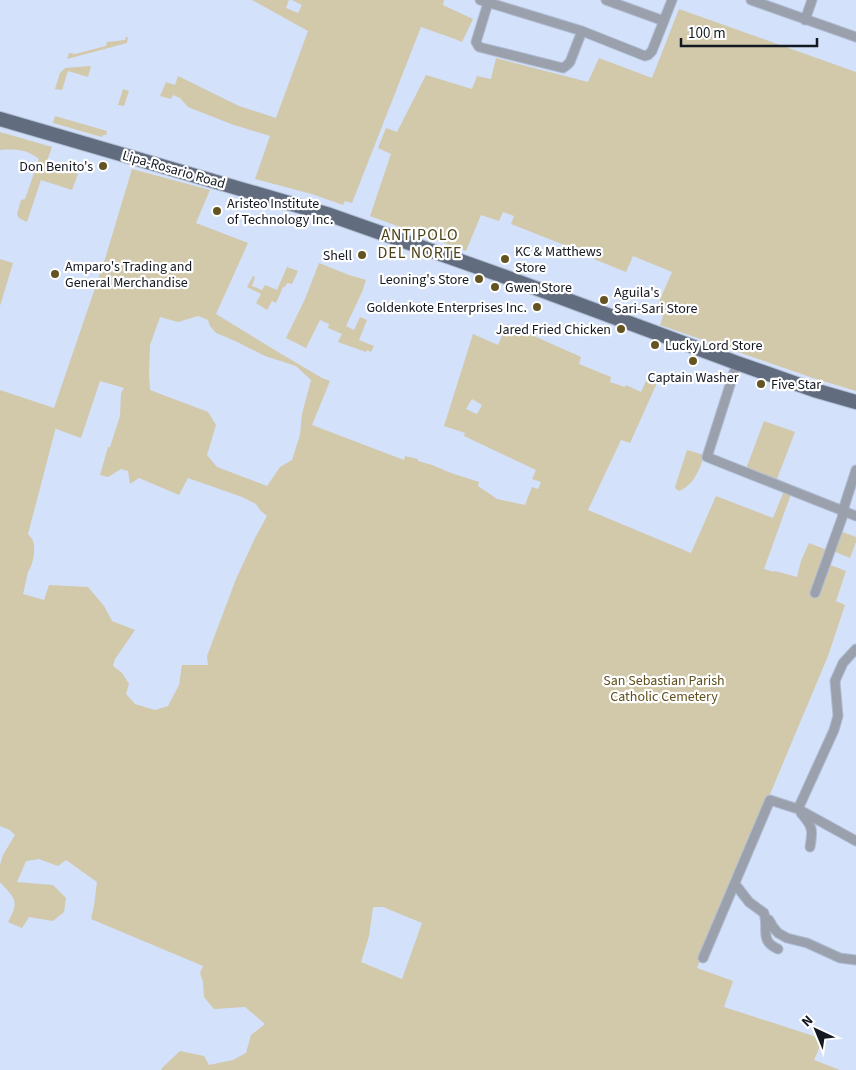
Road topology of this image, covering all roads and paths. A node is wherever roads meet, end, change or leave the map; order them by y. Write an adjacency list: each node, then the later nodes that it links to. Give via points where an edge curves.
1 (606, 0): 7 (street)
2 (672, 0): 7 (street)
3 (751, 0): 6 (street)
4 (812, 0): 6 (street)
5 (484, 1): 8 (street); 8 (street, via 476,42 479,47 562,68 570,62)
6 (805, 20): 9 (street)
7 (664, 21): 8 (street, via 652,51 645,56)
8 (582, 31)
9 (856, 38)
10 (0, 119): 11 (main road, Lipa-Rosario Road, via 337,217)
11 (737, 363): 12 (main road, Lipa-Rosario Road); 14 (street, via 707,457)
12 (856, 402)
13 (856, 470): 14 (street)
14 (844, 511): 15 (street); 16 (street)
15 (856, 516)
16 (815, 593)
17 (856, 649): 18 (street, via 843,663 835,681 838,716 834,730)
18 (798, 809): 19 (street); 20 (street, via 811,828); 21 (street, via 770,800)
19 (856, 842)
20 (810, 847)
21 (735, 884): 22 (street, via 749,902 764,913); 24 (street)
22 (765, 918): 23 (street, via 766,940); 25 (street, via 787,938 840,958)
23 (778, 949)
24 (703, 958)
25 (856, 960)

